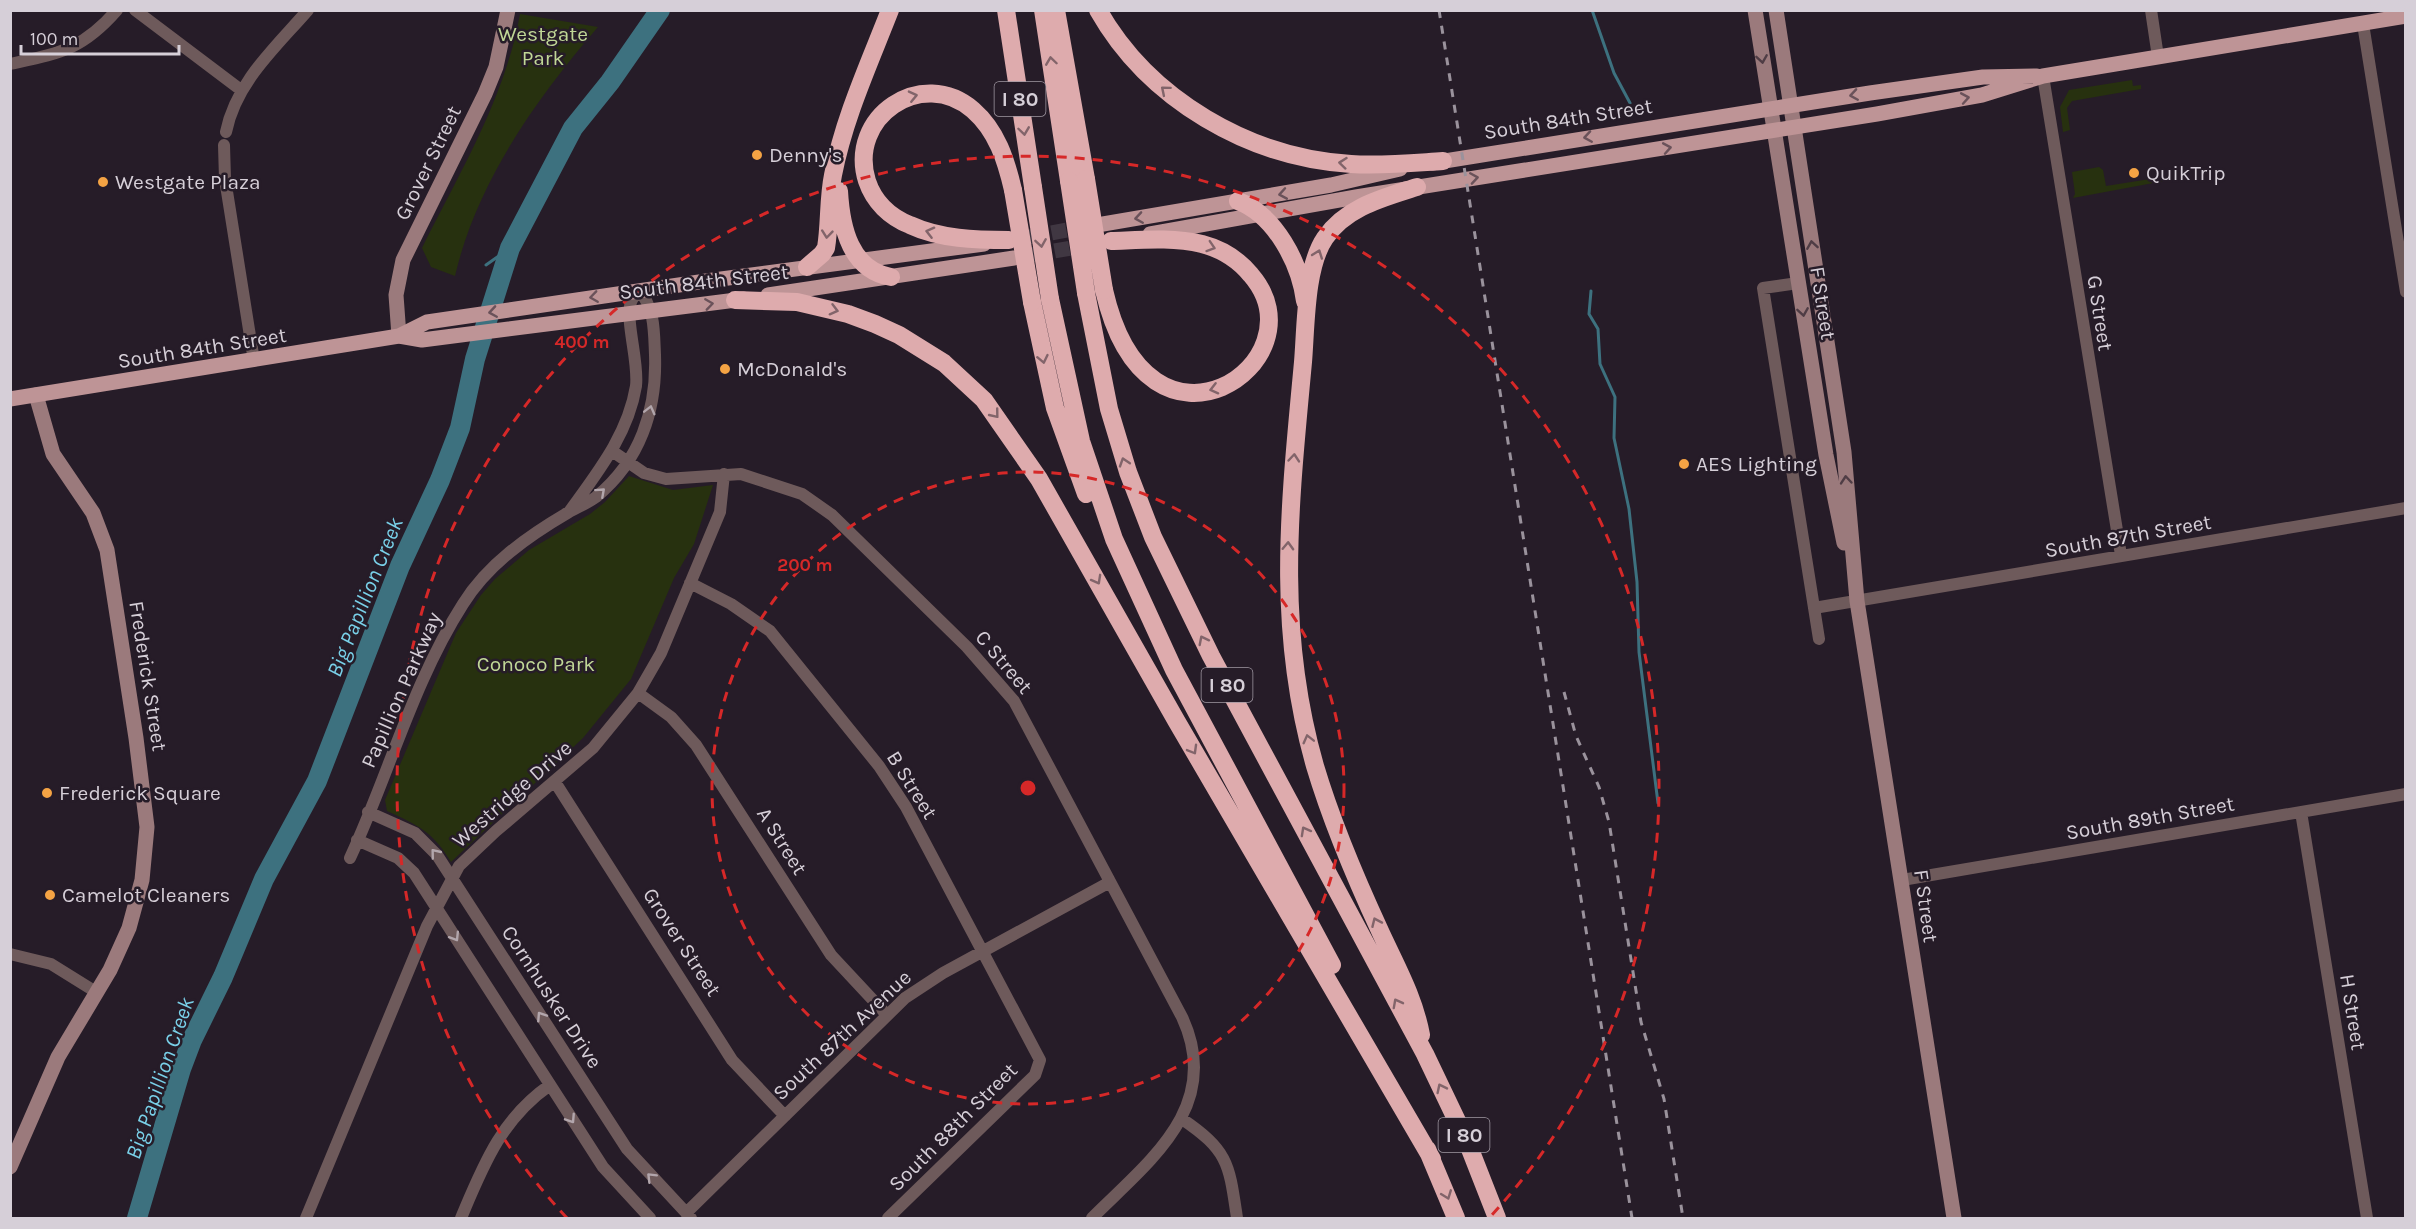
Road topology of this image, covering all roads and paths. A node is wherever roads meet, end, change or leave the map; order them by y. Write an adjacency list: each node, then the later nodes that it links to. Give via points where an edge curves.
1 (117, 10): 16 (street, via 95,34 78,45)
2 (135, 10): 18 (street)
3 (308, 10): 18 (street)
4 (508, 10): 45 (street, Grover Street, via 496,67 485,94 404,260 396,295)
5 (890, 10): 24 (highway)
6 (1006, 10): 57 (highway, I 80, one-way to 57, bridge, via 1065,375 1106,518)
7 (1043, 10): 27 (highway, I 80, one-way to 7)
8 (1056, 10): 27 (highway)
9 (1098, 10): 26 (highway, one-way to 9, via 1350,164 1251,141 1211,122 1160,86 1118,40)
10 (1755, 10): 20 (street, F Street, one-way to 20)
11 (1776, 10): 19 (street, F Street)
12 (2151, 10): 15 (street)
13 (2406, 16): 14 (main road, South 84th Street)
14 (2363, 24): 15 (main road, South 84th Street); 40 (street)
15 (2158, 57): 17 (main road, South 84th Street)
16 (10, 64)
17 (2043, 76): 19 (main road, South 84th Street, one-way to 19, via 1983,77); 21 (main road, South 84th Street, one-way to 17, via 1982,95); 54 (street, G Street)
18 (241, 90): 23 (street)
19 (1791, 105): 20 (main road, South 84th Street); 21 (street, F Street)
20 (1770, 108): 22 (street, F Street); 26 (main road, South 84th Street, one-way to 26)
21 (1794, 127): 22 (main road, South 84th Street); 56 (street, F Street, one-way to 21, via 1844,452)
22 (1774, 130): 28 (main road, South 84th Street, one-way to 22); 37 (street, F Street)
23 (226, 132)
24 (844, 136): 34 (highway, via 840,207 847,236); 35 (highway, one-way to 35, via 832,177 826,248)
25 (224, 145): 46 (street, via 225,179)
26 (1443, 161): 29 (main road, South 84th Street, one-way to 29)
27 (1077, 180): 39 (highway, I 80, bridge)
28 (1417, 187): 30 (main road, South 84th Street); 44 (highway, one-way to 28, via 1313,271 1324,238 1360,207)
29 (1238, 201): 30 (highway); 31 (main road, South 84th Street, one-way to 31)
30 (1262, 214): 32 (main road, South 84th Street); 44 (highway, via 1296,267 1305,297)
31 (1102, 224)
32 (1108, 241): 39 (highway, one-way to 39, via 1186,242 1220,250 1233,258 1257,281 1264,295 1268,311 1266,341 1249,369 1225,386 1200,393 1173,390 1149,378 1129,356)
33 (1011, 246): 34 (main road, South 84th Street); 36 (main road, South 84th Street); 57 (highway, one-way to 57, bridge, via 920,229 897,219 876,200 863,164 868,135 884,111 897,100 912,95 944,95 973,110 1002,150 1055,408 1099,522)
34 (860, 260): 35 (main road, South 84th Street); 36 (highway, via 870,271)
35 (807, 267): 38 (main road, South 84th Street)
36 (891, 277): 41 (main road, South 84th Street)
37 (1798, 283): 56 (street, F Street, one-way to 56, via 1826,455); 58 (street, via 1763,288)
38 (639, 291): 42 (street, Papillion Parkway); 43 (street, Papillion Parkway, via 631,302); 45 (main road, South 84th Street, one-way to 45, via 426,322)
39 (1095, 292): 75 (highway, I 80, one-way to 39, via 1211,656 1153,537 1114,431 1099,366)
40 (2406, 292)
41 (735, 300): 42 (main road, South 84th Street, one-way to 41); 80 (highway, one-way to 80, via 818,306 899,334 967,382 1003,424 1040,479 1182,732)
42 (651, 310): 43 (main road, South 84th Street); 50 (street, Papillion Parkway, one-way to 42, via 653,400 656,372)
43 (630, 313): 45 (main road, South 84th Street, via 422,340); 49 (street, Papillion Parkway, via 636,386 627,421)
44 (1306, 332): 75 (highway, one-way to 44, via 1415,1005 1359,886 1326,799 1307,736 1295,676 1289,621 1288,539)
45 (399, 336): 46 (main road, South 84th Street)
46 (254, 362): 47 (main road, South 84th Street)
47 (36, 395): 48 (main road, South 84th Street); 73 (street, Frederick Street, via 53,454 93,513 107,550 146,804 146,853 137,905 120,951)
48 (10, 399)
49 (612, 451): 50 (street, C Street); 53 (street, Papillion Parkway)
50 (628, 464): 51 (street, C Street, via 666,479); 53 (street, Papillion Parkway, one-way to 50, via 595,498)
51 (724, 474): 55 (street, Westridge Drive, via 720,512); 69 (street, C Street, via 741,474 773,483 824,508 997,678 1014,700)
52 (2406, 508): 54 (street, South 87th Street)
53 (569, 512): 63 (street, Papillion Parkway, via 505,556 465,601 438,647)
54 (2121, 555): 56 (street, South 87th Street)
55 (690, 583): 60 (street, Westridge Drive, via 661,653); 71 (street, B Street, via 750,615 789,652 896,789)
56 (1857, 601): 58 (street, South 87th Street); 68 (street, F Street)
57 (1141, 602): 80 (highway, I 80)
58 (1814, 608): 59 (street)
59 (1819, 639)
60 (638, 693): 61 (street, Westridge Drive, via 593,748); 74 (street, A Street, via 671,717 696,745 831,955)
61 (555, 782): 67 (street, Westridge Drive, via 478,847); 78 (street, Grover Street, via 732,1060)
62 (2406, 794): 64 (street, South 89th Street)
63 (368, 812): 65 (street, Papillion Parkway); 67 (street, Cornhusker Drive, one-way to 63, via 423,840)
64 (2301, 812): 68 (street, South 89th Street); 92 (street, H Street)
65 (357, 840): 66 (street, Papillion Parkway); 70 (street, via 404,862)
66 (350, 858)
67 (453, 878): 70 (street, Westridge Drive); 82 (street, Cornhusker Drive, one-way to 67, via 627,1149)
68 (1902, 880): 91 (street, F Street)
69 (1110, 882): 71 (street, South 87th Avenue); 79 (street, C Street, via 1190,1036 1194,1078)
70 (437, 908): 77 (street, one-way to 77); 83 (street, Westridge Drive)
71 (983, 951): 74 (street, South 87th Avenue, via 923,984); 76 (street, B Street)
72 (10, 954): 73 (street, via 51,964)
73 (96, 992): 81 (street, Frederick Street, via 58,1057)
74 (887, 1015): 78 (street, South 87th Avenue)
75 (1425, 1054): 90 (highway, I 80, one-way to 75, via 1468,1144)
76 (1040, 1060): 86 (street, South 88th Street, via 1035,1075)
77 (550, 1085): 84 (street, via 523,1105 499,1135); 85 (street, one-way to 85, via 603,1167)
78 (785, 1116): 82 (street, South 87th Avenue)
79 (1182, 1119): 87 (street, via 1169,1140); 88 (street, via 1207,1136 1226,1161)
80 (1432, 1159): 89 (highway, I 80, one-way to 89)
81 (10, 1167)
82 (689, 1216)
83 (306, 1218)
84 (461, 1218)
85 (650, 1218)
86 (888, 1218)
87 (1092, 1218)
88 (1237, 1218)
89 (1456, 1218)
90 (1497, 1218)
91 (1953, 1218)
92 (2367, 1218)

